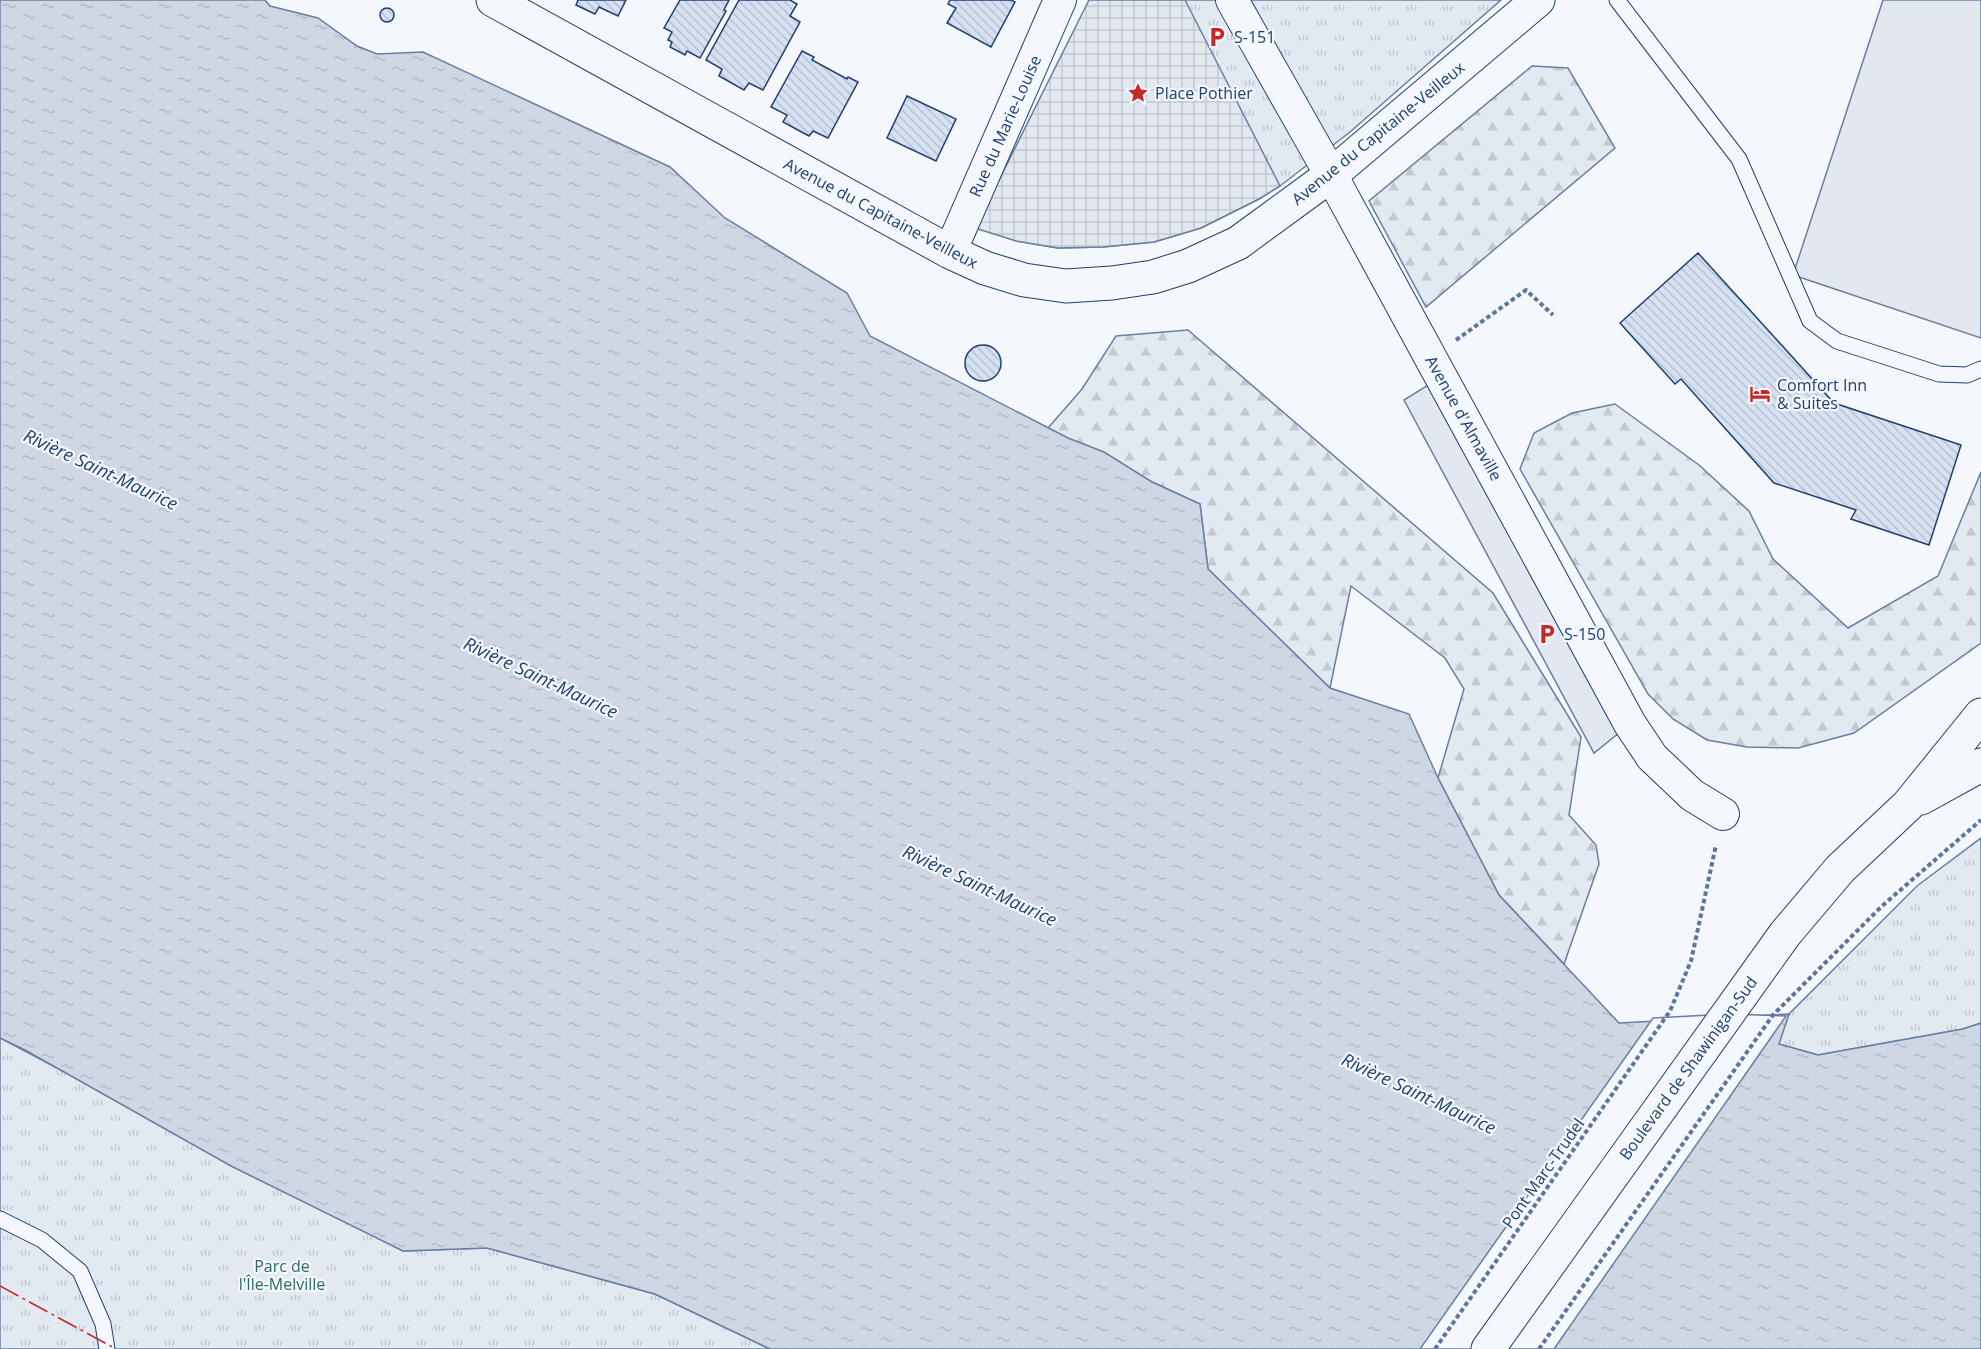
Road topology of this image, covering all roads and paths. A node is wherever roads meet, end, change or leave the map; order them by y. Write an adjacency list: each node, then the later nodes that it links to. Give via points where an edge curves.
1 (493, 0): 7 (street, Avenue du Capitaine-Veilleux)
2 (1060, 0): 7 (street, Rue du Marie-Louise)
3 (1232, 0): 6 (street, Avenue d'Almaville)
4 (1538, 0): 6 (street, Avenue du Capitaine-Veilleux)
5 (1617, 0): 10 (lane, via 1739,159 1810,321 1837,340 1939,374 1967,375)
6 (1331, 175): 7 (street, Avenue du Capitaine-Veilleux, via 1238,243 1153,277 1066,286 1024,280); 9 (street, Avenue d'Almaville)
7 (950, 252)
8 (1553, 315): 9 (path, via 1526,290)
9 (1431, 358): 14 (street, Avenue d'Almaville, via 1630,724 1653,757 1692,795)
10 (1981, 369)
11 (1981, 715): 13 (street, Boulevard de Shawinigan-Sud)
12 (1981, 765): 13 (street, Boulevard de Shawinigan-Sud)
13 (1908, 804): 19 (street, Boulevard de Shawinigan-Sud, via 1840,869 1785,934)
14 (1723, 814): 18 (path, Pont Marc-Trudel, via 1691,961 1670,1011)
15 (1981, 820): 20 (path, via 1882,906 1773,1016)
16 (0, 1219): 17 (lane, via 42,1240 80,1271 103,1324)
17 (107, 1349)
18 (1435, 1349)
19 (1488, 1349)
20 (1539, 1349)

